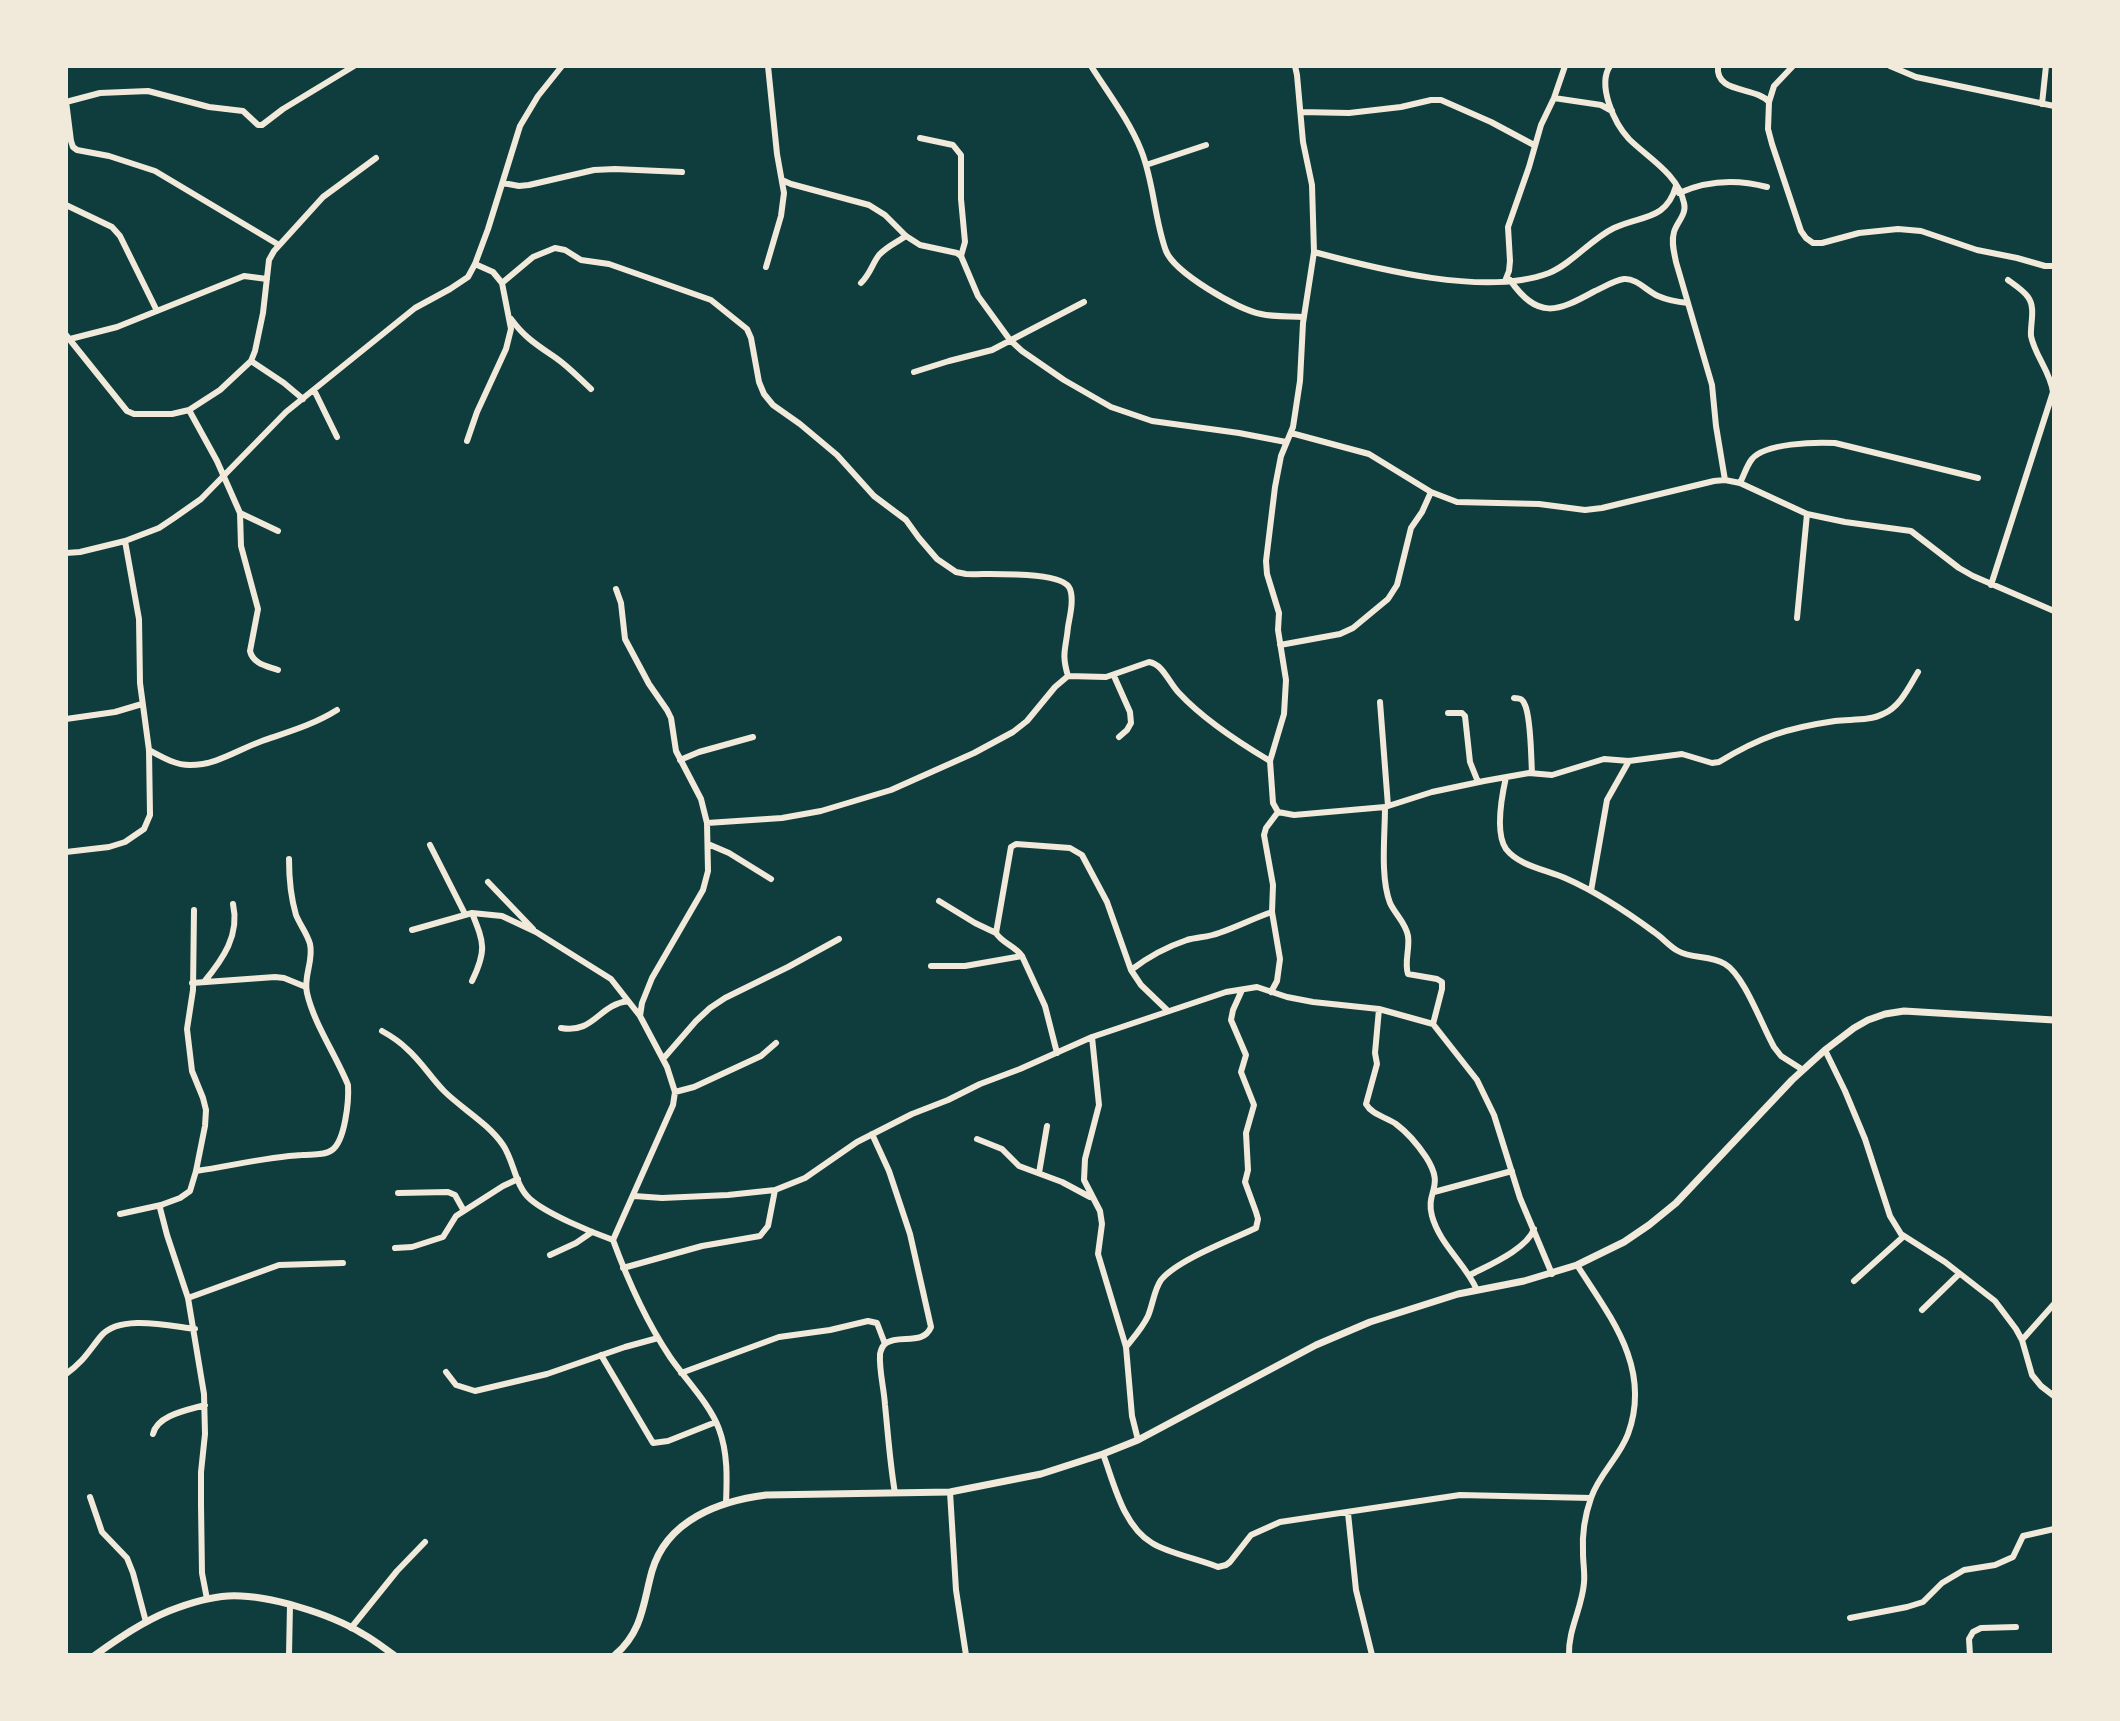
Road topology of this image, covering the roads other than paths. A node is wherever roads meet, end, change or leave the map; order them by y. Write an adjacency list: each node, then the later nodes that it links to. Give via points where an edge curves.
1 (354, 66): 13 (street, via 262,125 243,111 148,91 100,93)
2 (562, 66): 26 (street, via 528,110)
3 (768, 66): 25 (street)
4 (1091, 66): 23 (street)
5 (1295, 66): 17 (street)
6 (1565, 66): 12 (street)
7 (1610, 66): 18 (street, via 1605,85)
8 (1718, 66): 14 (street, via 1723,83)
9 (1793, 66): 14 (street, via 1774,86)
10 (1890, 66): 15 (street, via 1916,77)
11 (2046, 66): 15 (street)
12 (1554, 98): 18 (street, via 1601,105); 21 (street)
13 (66, 102): 31 (street, via 77,150 155,171)
14 (1769, 102): 35 (street, via 1772,144 1801,231 1813,243 1910,229)
15 (2042, 104): 16 (street)
16 (2054, 106)
17 (1301, 112): 21 (street, via 1349,113 1441,100); 32 (street, via 1312,185)
18 (1613, 112): 28 (street, via 1628,137)
19 (920, 138): 33 (street, via 953,145 961,155)
20 (1206, 145): 23 (street)
21 (1534, 145): 38 (street, via 1508,227)
22 (376, 158): 31 (street, via 323,197)
23 (1146, 165): 45 (street, via 1162,238 1175,265 1249,310)
24 (682, 172): 26 (street, via 594,170 529,185)
25 (782, 180): 30 (street, via 869,205); 36 (street, via 781,216)
26 (503, 183): 34 (street)
27 (1767, 187): 28 (street, via 1722,182)
28 (1678, 190): 38 (street, via 1655,215 1615,227 1551,272); 43 (street, via 1685,211 1672,242)
29 (66, 205): 44 (street, via 120,236)
30 (906, 236): 33 (street); 41 (street, via 876,259)
31 (279, 245): 37 (street, via 269,260)
32 (1314, 252): 38 (street, via 1395,272 1461,281); 45 (street)
33 (961, 256): 48 (street, via 978,296)
34 (475, 264): 40 (street); 52 (street, via 462,282 415,308)
35 (2054, 266)
36 (766, 267)
37 (267, 279): 44 (street, via 244,276); 49 (street)
38 (1507, 280): 43 (street, via 1531,303 1547,309 1569,305 1625,279 1659,297)
39 (2008, 280): 53 (street, via 2031,303 2033,345)
40 (502, 283): 46 (street); 77 (street, via 533,257 555,248 698,293 721,307 747,329 759,382 773,405 837,455 945,565 966,574 1045,576 1070,588 1063,653)
41 (861, 283)
42 (1084, 302): 48 (street)
43 (1688, 303): 62 (street, via 1712,385)
44 (157, 311): 47 (street, via 117,327)
45 (1304, 317): 56 (street)
46 (511, 319): 51 (street, via 522,334); 58 (street, via 506,349)
47 (68, 337): 55 (street, via 127,411)
48 (1010, 340): 50 (street); 59 (street, via 1064,380 1122,411 1163,423)
49 (251, 361): 54 (street); 55 (street)
50 (914, 372)
51 (591, 389)
52 (314, 390): 54 (street); 57 (street)
53 (2053, 392): 70 (street)
54 (303, 399): 60 (street)
55 (189, 410): 60 (street)
56 (1291, 433): 59 (street); 64 (street, via 1369,454)
57 (337, 437)
58 (467, 441)
59 (1286, 442): 74 (street, via 1266,561 1279,613)
60 (224, 474): 65 (street); 68 (street, via 174,518)
61 (1978, 478): 63 (street, via 1820,442 1755,455)
62 (1725, 480): 63 (street); 64 (street, via 1585,510 1457,502)
63 (1740, 483): 66 (street)
64 (1431, 492): 74 (street, via 1411,528 1397,585 1388,599 1340,634)
65 (240, 513): 67 (street); 75 (street, via 241,546 258,609 250,651 256,661)
66 (1807, 514): 70 (street, via 1911,531); 73 (street)
67 (278, 531)
68 (125, 541): 69 (street); 81 (street, via 139,619)
69 (66, 553)
70 (1991, 585): 72 (street)
71 (616, 589): 88 (street, via 625,639 671,718)
72 (2054, 611)
73 (1797, 618)
74 (1280, 645): 89 (street, via 1284,714)
75 (278, 670)
76 (1918, 672): 90 (street, via 1899,703 1881,716 1778,732 1719,762 1682,754)
77 (1068, 676): 78 (street); 96 (street, via 1013,732 891,790 808,814)
78 (1114, 676): 86 (street, via 1131,723); 89 (street, via 1154,662 1195,707)
79 (1514, 698): 91 (street, via 1525,703)
80 (1380, 702): 94 (street)
81 (142, 704): 84 (street); 87 (street)
82 (337, 710): 87 (street, via 208,764 179,764)
83 (1448, 713): 93 (street, via 1465,716)
84 (66, 719)
85 (753, 737): 88 (street)
86 (1119, 737)
87 (149, 750): 99 (street, via 150,815 144,829 109,847)
88 (680, 760): 96 (street)
89 (1270, 761): 95 (street)
90 (1629, 761): 91 (street, via 1604,759 1552,775); 103 (street, via 1607,800)
91 (1532, 773): 92 (street)
92 (1506, 777): 93 (street); 103 (street, via 1501,808 1504,846 1523,862)
93 (1478, 782): 94 (street)
94 (1387, 807): 95 (street); 127 (street, via 1386,887 1406,929 1408,974 1442,982)
95 (1278, 812): 107 (street, via 1264,835)
96 (707, 823): 97 (street)
97 (708, 844): 101 (street); 125 (street, via 708,878 652,978)
98 (430, 845): 108 (street)
99 (66, 852)
100 (289, 859): 119 (street, via 295,909 310,946)
101 (771, 879)
102 (488, 882): 110 (street)
103 (1591, 891): 135 (street, via 1676,950 1726,964 1738,975 1774,1047)
104 (939, 901): 111 (street)
105 (233, 904): 117 (street, via 233,934)
106 (194, 910): 118 (street)
107 (1272, 912): 115 (street, via 1188,940); 121 (street, via 1280,970)
108 (468, 913): 109 (street); 110 (street, via 502,916); 116 (street, via 484,946)
109 (412, 930)
110 (536, 932): 122 (street, via 611,979)
111 (996, 933): 113 (street); 115 (street, via 1013,845 1070,848 1082,855 1095,876)
112 (839, 939): 134 (street, via 710,1008)
113 (1022, 956): 114 (street); 133 (street, via 1045,1006)
114 (931, 966)
115 (1131, 970): 124 (street)
116 (472, 981)
117 (204, 982): 118 (street); 119 (street, via 275,977)
118 (192, 983): 140 (street, via 189,1054 206,1110)
119 (306, 987): 140 (street, via 348,1085 336,1147 328,1153)
120 (1242, 990): 121 (street, via 1257,987); 124 (street); 173 (street, via 1231,1020 1246,1055 1241,1072 1254,1105 1246,1133 1245,1182 1257,1225 1163,1278 1147,1317)
121 (1271, 992): 123 (street)
122 (628, 1001): 125 (street); 128 (street, via 612,1005 577,1030)
123 (1379, 1009): 127 (street); 145 (street, via 1377,1064 1366,1104 1401,1128 1424,1153 1436,1176)
124 (1168, 1011): 130 (street)
125 (640, 1016): 134 (street)
126 (2054, 1020): 132 (street, via 1904,1011 1868,1020)
127 (1433, 1024): 141 (street, via 1477,1080)
128 (561, 1028)
129 (382, 1031): 143 (street, via 408,1049 444,1091 493,1133)
130 (1092, 1037): 133 (street); 148 (street, via 1099,1105 1084,1180)
131 (776, 1043): 136 (street, via 761,1056)
132 (1825, 1050): 135 (street); 154 (street, via 1865,1139 1890,1216)
133 (1057, 1053): 138 (street)
134 (663, 1059): 136 (street)
135 (1803, 1070): 159 (street, via 1676,1203 1624,1242)
136 (675, 1092): 147 (street)
137 (1047, 1126): 142 (street)
138 (872, 1134): 144 (street, via 805,1178); 172 (street, via 910,1234 931,1327 923,1337)
139 (977, 1139): 142 (street)
140 (196, 1171): 149 (street, via 190,1191)
141 (1512, 1171): 145 (street); 152 (street)
142 (1039, 1173): 148 (street)
143 (518, 1179): 150 (street); 153 (street, via 529,1198)
144 (775, 1190): 147 (street); 160 (street, via 768,1226 760,1236)
145 (1434, 1192): 163 (street, via 1430,1207 1436,1227)
146 (398, 1193): 150 (street, via 448,1192)
147 (634, 1196): 155 (street)
148 (1093, 1199): 173 (street, via 1102,1224 1098,1254)
149 (161, 1205): 151 (street); 166 (street)
150 (464, 1211): 156 (street, via 443,1237)
151 (120, 1214)
152 (1534, 1228): 161 (street); 163 (street, via 1522,1245)
153 (592, 1232): 155 (street); 157 (street)
154 (1904, 1236): 162 (street); 164 (street)
155 (613, 1240): 160 (street)
156 (395, 1248)
157 (550, 1255)
158 (343, 1263): 166 (street, via 279,1265)
159 (1577, 1265): 161 (street); 187 (street, via 1616,1325 1636,1384 1627,1435)
160 (623, 1268): 170 (street)
161 (1552, 1274): 165 (street)
162 (1959, 1274): 168 (street); 171 (street, via 1995,1301)
163 (1470, 1275): 165 (street)
164 (1854, 1281)
165 (1477, 1290): 182 (street, via 1370,1322 1316,1345)
166 (188, 1298): 169 (street)
167 (2054, 1304): 171 (street)
168 (1922, 1310)
169 (195, 1329): 177 (street, via 120,1324 100,1337); 179 (street)
170 (658, 1338): 174 (street); 176 (street)
171 (2022, 1340): 178 (street, via 2032,1375)
172 (885, 1344): 176 (street, via 877,1323 868,1321 779,1337); 185 (street, via 881,1370)
173 (1126, 1347): 182 (street)
174 (601, 1355): 175 (street, via 475,1391 456,1385); 180 (street, via 653,1443)
175 (446, 1372)
176 (681, 1373): 180 (street)
177 (66, 1374)
178 (2054, 1396)
179 (205, 1405): 181 (street, via 162,1421); 192 (street, via 201,1505)
180 (716, 1422): 188 (street, via 724,1449)
181 (153, 1434)
182 (1138, 1440): 183 (street)
183 (1103, 1454): 184 (street, via 1041,1474); 189 (street, via 1140,1533 1158,1546 1218,1567 1230,1562 1251,1535 1273,1523)
184 (950, 1492): 185 (street); 203 (street)
185 (895, 1493): 188 (street, via 766,1495)
186 (90, 1497): 195 (street, via 102,1532 127,1558)
187 (1591, 1498): 189 (street, via 1460,1495); 205 (street, via 1583,1536 1584,1584)
188 (726, 1503): 198 (street, via 687,1522 659,1552 644,1610)
189 (1348, 1513): 204 (street, via 1356,1590)
190 (2054, 1529): 194 (street, via 2023,1536 2013,1557 1964,1570 1923,1602)
191 (425, 1542): 197 (street)
192 (207, 1599): 193 (street, via 252,1597); 195 (street)
193 (290, 1605): 197 (street); 200 (street)
194 (1850, 1618)
195 (146, 1622): 199 (street)
196 (2016, 1627): 206 (street, via 1973,1632)
197 (351, 1628): 201 (street)
198 (624, 1651): 202 (street)
199 (95, 1655)
200 (289, 1655)
201 (394, 1655)
202 (615, 1655)
203 (966, 1655)
204 (1372, 1655)
205 (1569, 1655)
206 (1970, 1655)

